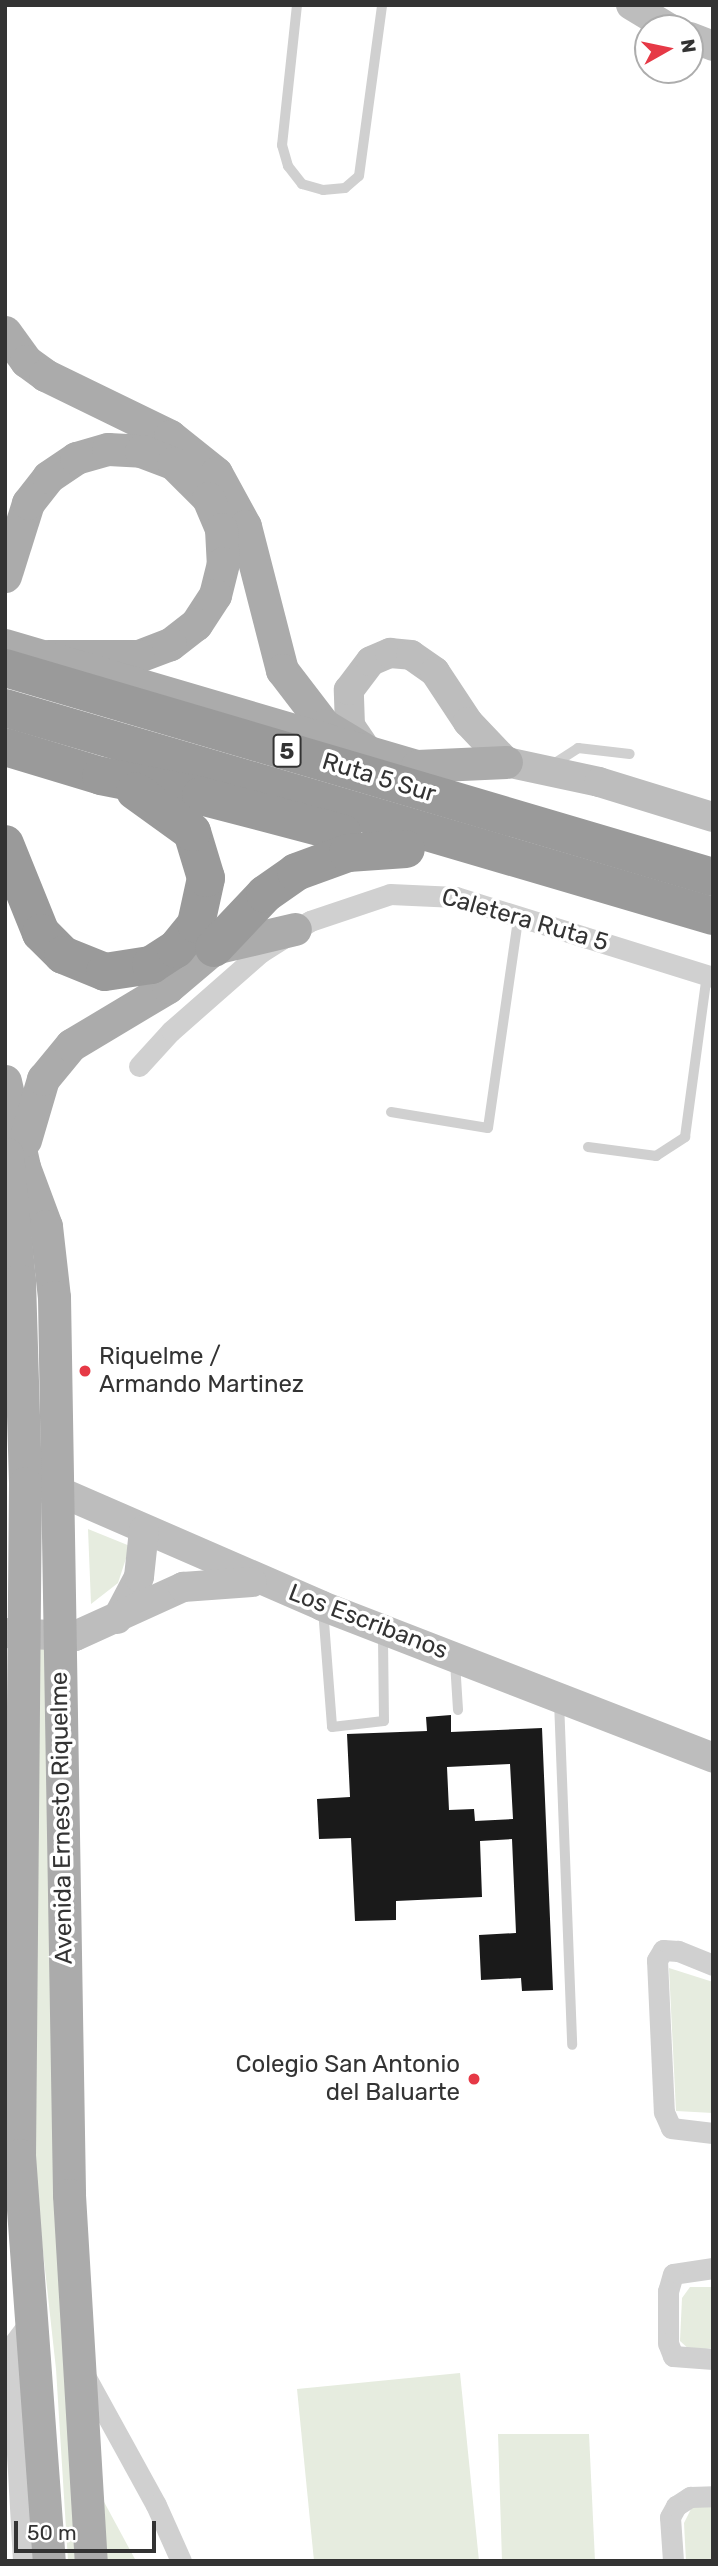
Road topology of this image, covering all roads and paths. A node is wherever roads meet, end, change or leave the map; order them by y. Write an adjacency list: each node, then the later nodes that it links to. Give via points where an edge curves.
1 (297, 5): 2 (lane, via 282,145 288,166 302,184 323,190 345,188 359,176)
2 (382, 5)
3 (5, 332): 11 (main road, via 26,361 45,375 170,436 216,474 245,526 282,670 324,725)
4 (5, 576): 6 (main road, via 28,503 48,477 76,458 125,448 157,456 186,473 208,498 221,529 223,563 215,595 196,624 170,645 138,656)
5 (5, 645): 6 (main road)
6 (48, 656): 11 (main road)
7 (5, 668): 23 (highway, Ruta 5 Sur / 5)
8 (5, 708): 10 (highway, Ruta 5 Sur / 5)
9 (5, 747): 17 (highway)
10 (136, 747): 16 (lane); 22 (highway, Ruta 5 Sur / 5)
11 (367, 751): 13 (main road, via 350,726 349,690 371,661 400,653 428,664 468,722); 14 (main road)
12 (630, 754): 15 (lane, via 578,748)
13 (506, 762): 14 (main road); 15 (main road)
14 (417, 766): 21 (highway, via 573,810)
15 (548, 768): 18 (main road)
16 (169, 771)
17 (101, 775): 19 (highway, via 164,808 192,832 200,846 206,878 202,909 187,937 164,958 136,970 113,972 62,955 41,933); 20 (highway, via 190,788)
18 (713, 817)
19 (5, 844)
20 (406, 849): 22 (highway); 27 (highway, via 348,853 296,872 265,894)
21 (713, 857)
22 (546, 866): 25 (highway, Ruta 5 Sur / 5)
23 (713, 877)
24 (519, 914): 26 (street, Caletera Ruta 5, via 456,897 412,892 350,904); 28 (street, Caletera Ruta 5); 31 (lane, via 488,1128)
25 (713, 916)
26 (295, 929): 27 (main road); 29 (street, Caletera Ruta 5, via 217,989)
27 (214, 948): 34 (main road, via 168,987 81,1037 53,1064 30,1112)
28 (710, 976): 33 (lane, via 685,1137 656,1156)
29 (139, 1066)
30 (5, 1082): 34 (main road, Avenida Ernesto Riquelme)
31 (391, 1112)
32 (5, 1130): 35 (main road, Avenida Ernesto Riquelme)
33 (588, 1147)
34 (24, 1167): 36 (main road, Avenida Ernesto Riquelme, via 46,1226)
35 (12, 1277): 36 (main road); 37 (main road, Avenida Ernesto Riquelme)
36 (54, 1297): 38 (main road, Avenida Ernesto Riquelme)
37 (25, 1483): 38 (main road, Los Escribanos); 44 (main road, Avenida Ernesto Riquelme)
38 (58, 1491): 39 (main road, Los Escribanos); 45 (main road, Avenida Ernesto Riquelme)
39 (144, 1530): 40 (main road, Los Escribanos); 42 (main road, via 139,1577)
40 (273, 1585): 41 (main road, Los Escribanos); 42 (main road, via 222,1581 183,1587)
41 (322, 1606): 43 (main road, Los Escribanos); 43 (lane, via 332,1727 384,1721)
42 (116, 1619): 45 (main road, via 92,1631)
43 (383, 1630): 46 (main road, Los Escribanos)
44 (14, 1634): 45 (main road); 54 (main road, Avenida Ernesto Riquelme, via 19,2155)
45 (59, 1638): 56 (main road, Avenida Ernesto Riquelme, via 69,2195)
46 (455, 1655): 47 (main road, Los Escribanos); 48 (lane)
47 (559, 1698): 49 (main road, Los Escribanos); 51 (lane)
48 (458, 1710)
49 (713, 1759)
50 (713, 1965): 52 (street, via 678,1951 663,1950 657,1961 664,2112 671,2128)
51 (572, 2045)
52 (713, 2133)
53 (713, 2268): 55 (street, via 673,2274 667,2291 668,2343 673,2356)
54 (30, 2322): 58 (street, via 11,2347); 59 (main road, Avenida Ernesto Riquelme)
55 (713, 2359)
56 (81, 2370): 60 (main road, Avenida Ernesto Riquelme); 61 (street, via 156,2505)
57 (713, 2496): 62 (street, via 690,2497 676,2506 670,2517)
58 (23, 2561)
59 (49, 2561)
60 (90, 2561)
61 (181, 2561)
62 (673, 2561)

